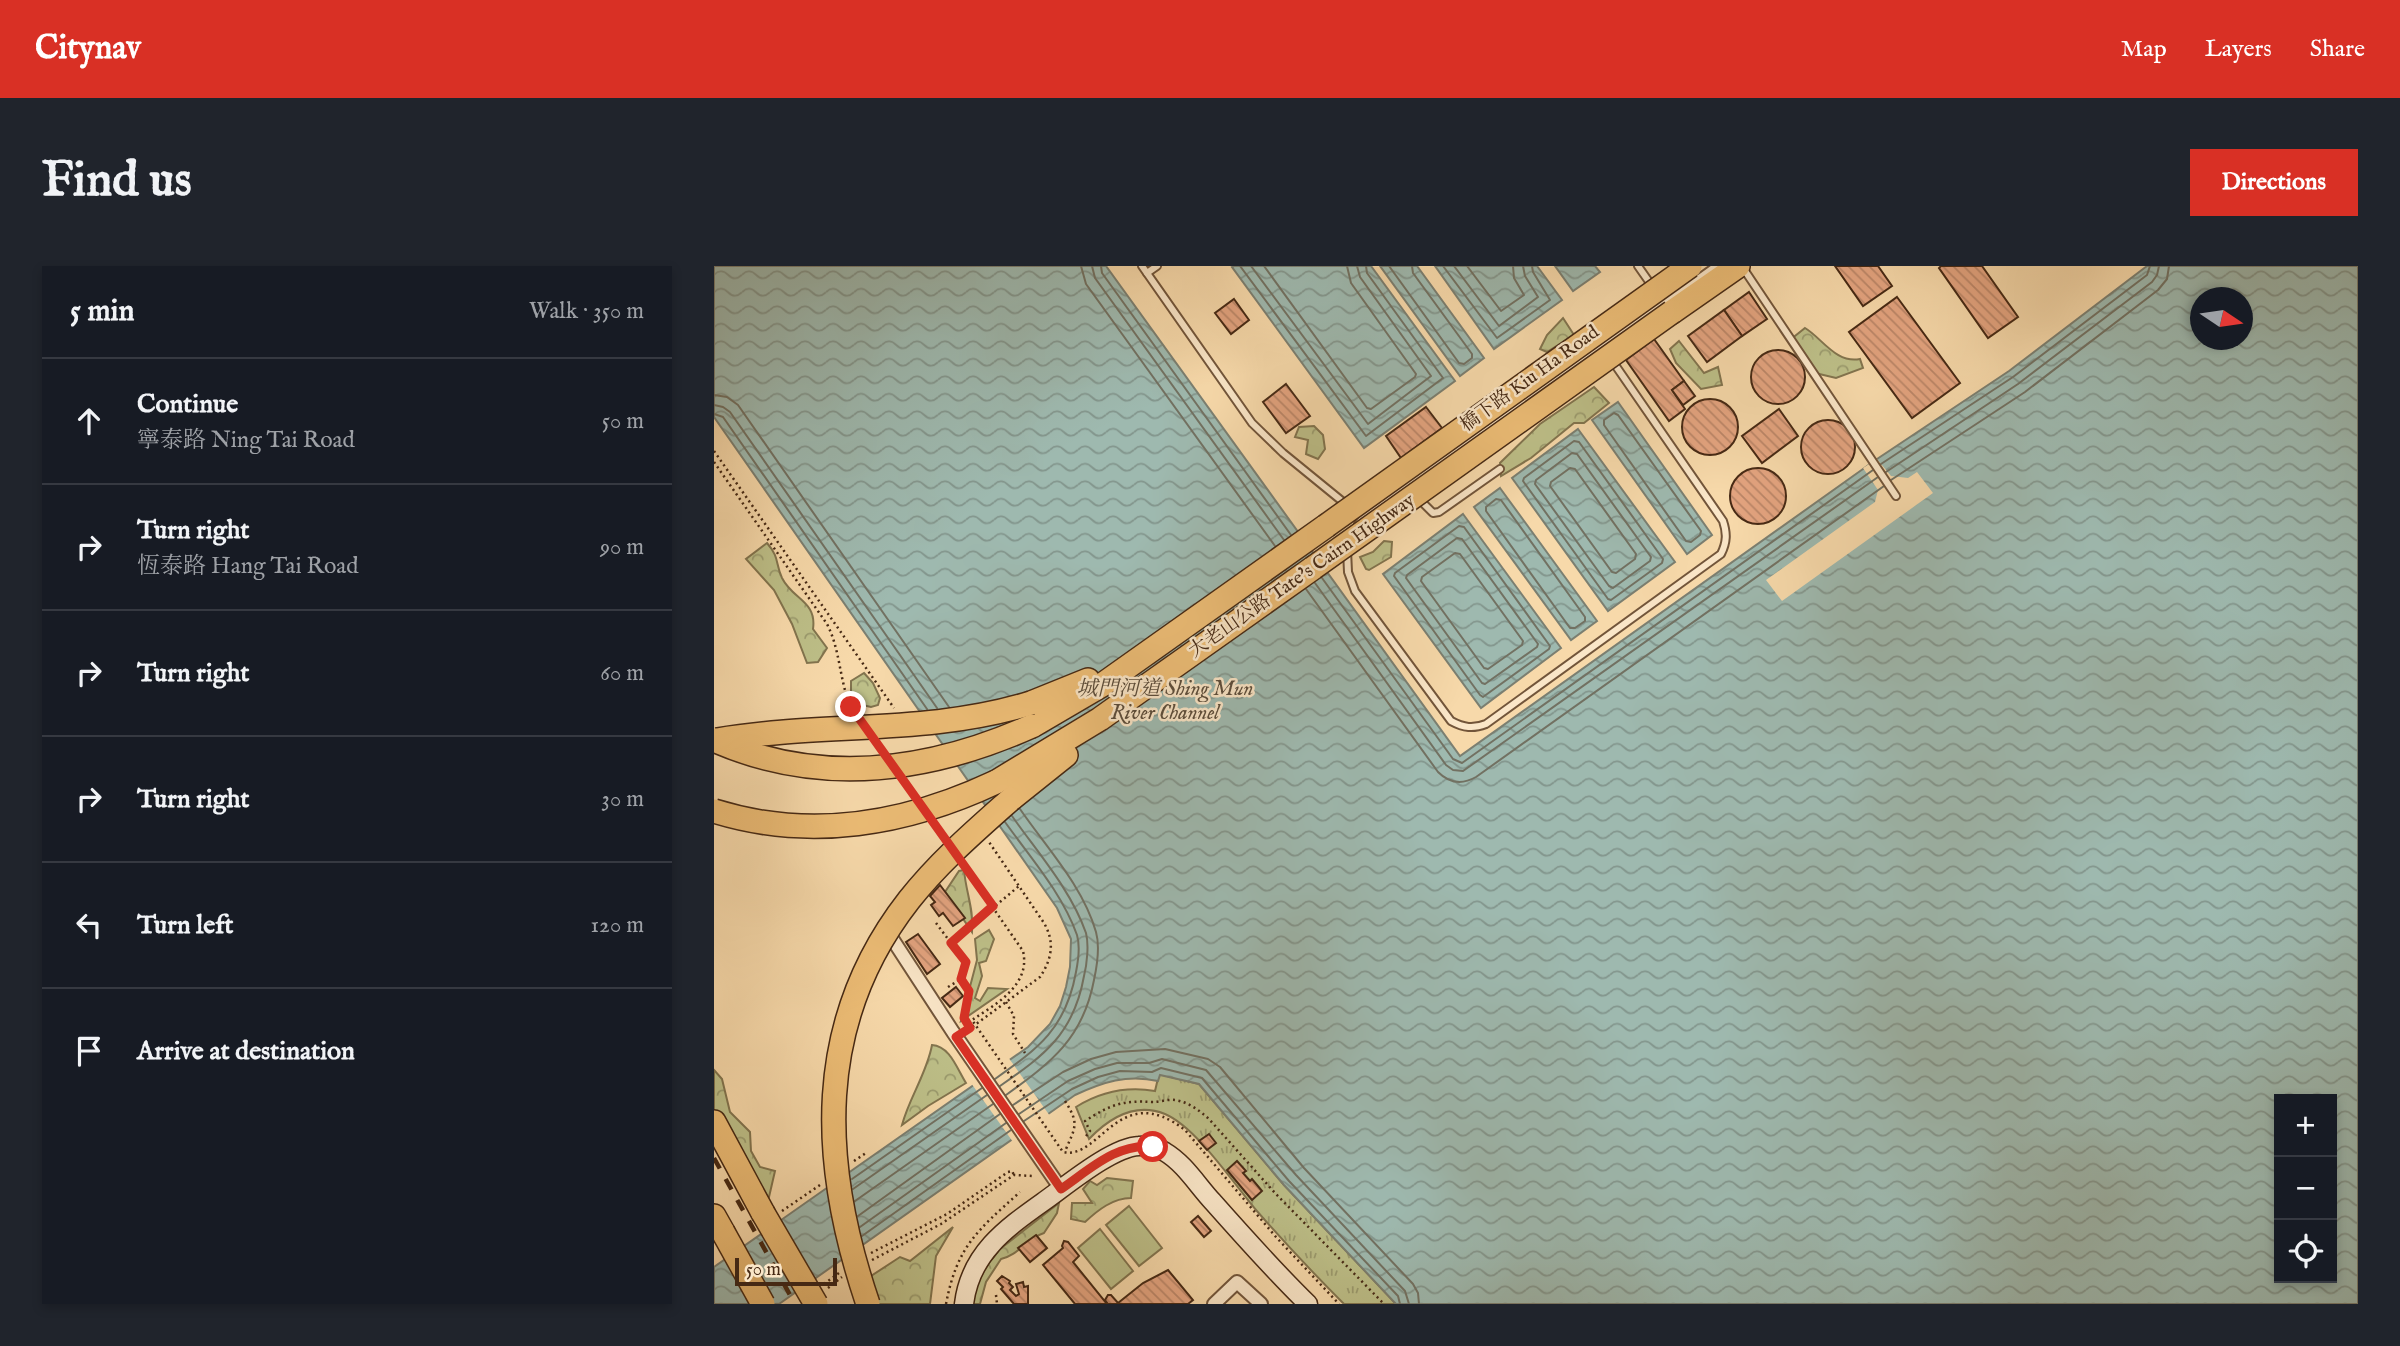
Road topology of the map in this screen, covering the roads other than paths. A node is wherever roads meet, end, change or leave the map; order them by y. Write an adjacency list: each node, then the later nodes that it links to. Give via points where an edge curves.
1 (1142, 266): 7 (lane)
2 (1157, 266): 7 (lane)
3 (1638, 266): 8 (lane)
4 (1690, 266): 14 (highway, 大老山公路 Tate's Cairn Highway, bridge)
5 (1716, 266): 8 (lane, 橋下路 Kiu Ha Road)
6 (1740, 266): 12 (lane); 15 (highway, 大老山公路 Tate's Cairn Highway, bridge)
7 (1147, 273): 13 (lane, via 1252,423)
8 (1664, 302): 9 (lane, 橋下路 Kiu Ha Road)
9 (1602, 346): 11 (lane, 橋下路 Kiu Ha Road); 13 (lane, via 1723,520 1726,545 1721,554 1486,724 1475,729 1451,721 1355,591 1346,554)
10 (1500, 469): 11 (lane, via 1439,512 1427,509)
11 (1408, 485): 13 (lane, 橋下路 Kiu Ha Road)
12 (1896, 496)
13 (1363, 518)
14 (1130, 664): 16 (highway, bridge, via 1031,703 963,720); 16 (highway, 大老山公路 Tate's Cairn Highway, bridge, via 1041,721 973,750 925,762 876,769 831,768 761,757)
15 (1122, 704): 17 (highway, 大老山公路 Tate's Cairn Highway, bridge, via 996,782 909,815 823,827 780,825); 24 (highway, bridge, via 939,866 896,919 861,985 838,1063 832,1138 843,1217)
16 (714, 740)
17 (714, 811)
18 (891, 937): 20 (street)
19 (714, 1122): 22 (highway, bridge)
20 (1061, 1189): 25 (street, via 984,1251 970,1278); 28 (street, via 1129,1147 1164,1152)
21 (719, 1224): 23 (highway, bridge)
22 (819, 1295)
23 (763, 1304)
24 (868, 1304)
25 (964, 1304)
26 (1214, 1304): 27 (street, via 1237,1282)
27 (1261, 1304)
28 (1308, 1304)

